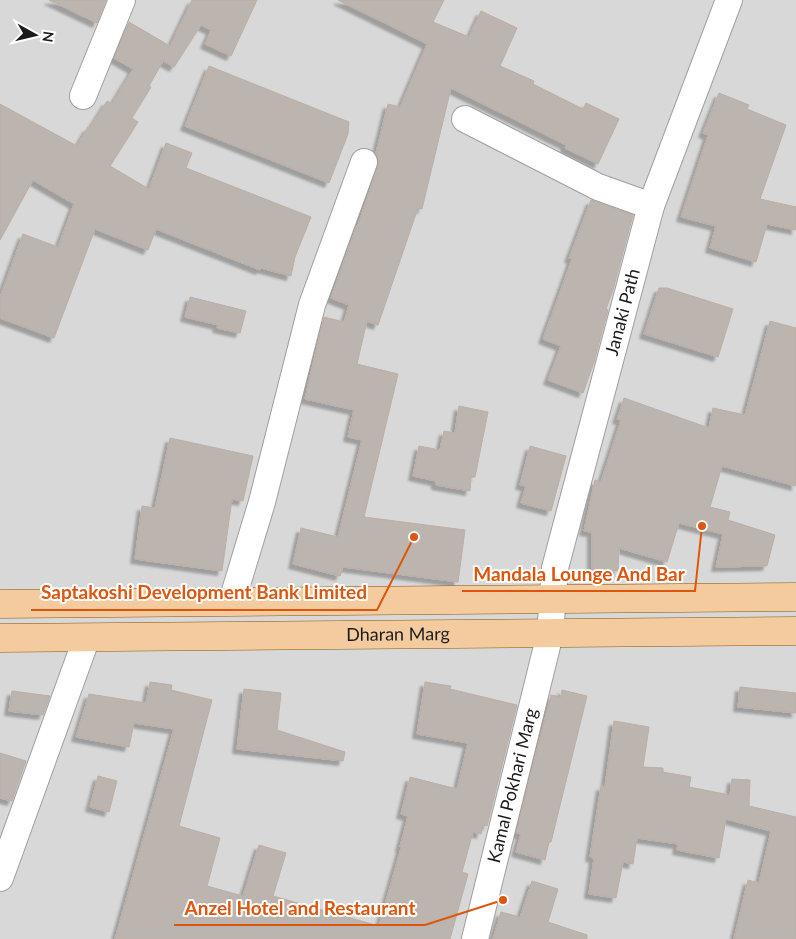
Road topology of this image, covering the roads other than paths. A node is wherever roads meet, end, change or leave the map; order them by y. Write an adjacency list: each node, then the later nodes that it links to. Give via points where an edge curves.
1 (122, 0): 3 (street)
2 (729, 0): 6 (street, Janaki Path)
3 (83, 96)
4 (465, 119): 6 (street, via 598,187)
5 (364, 162): 9 (street, via 312,305 262,502)
6 (652, 206): 8 (street, Janaki Path, via 555,568)
7 (796, 597): 8 (main road, Dharan Marg)
8 (552, 599): 9 (main road, Dharan Marg); 12 (street, Janaki Path)
9 (232, 601): 10 (main road, Dharan Marg)
10 (0, 604)
11 (796, 631): 12 (main road, Dharan Marg)
12 (550, 634): 13 (main road, Dharan Marg); 16 (street, Kamal Pokhari Marg)
13 (87, 637): 14 (main road, Dharan Marg); 15 (street)
14 (0, 638)
15 (0, 878)
16 (475, 939)

